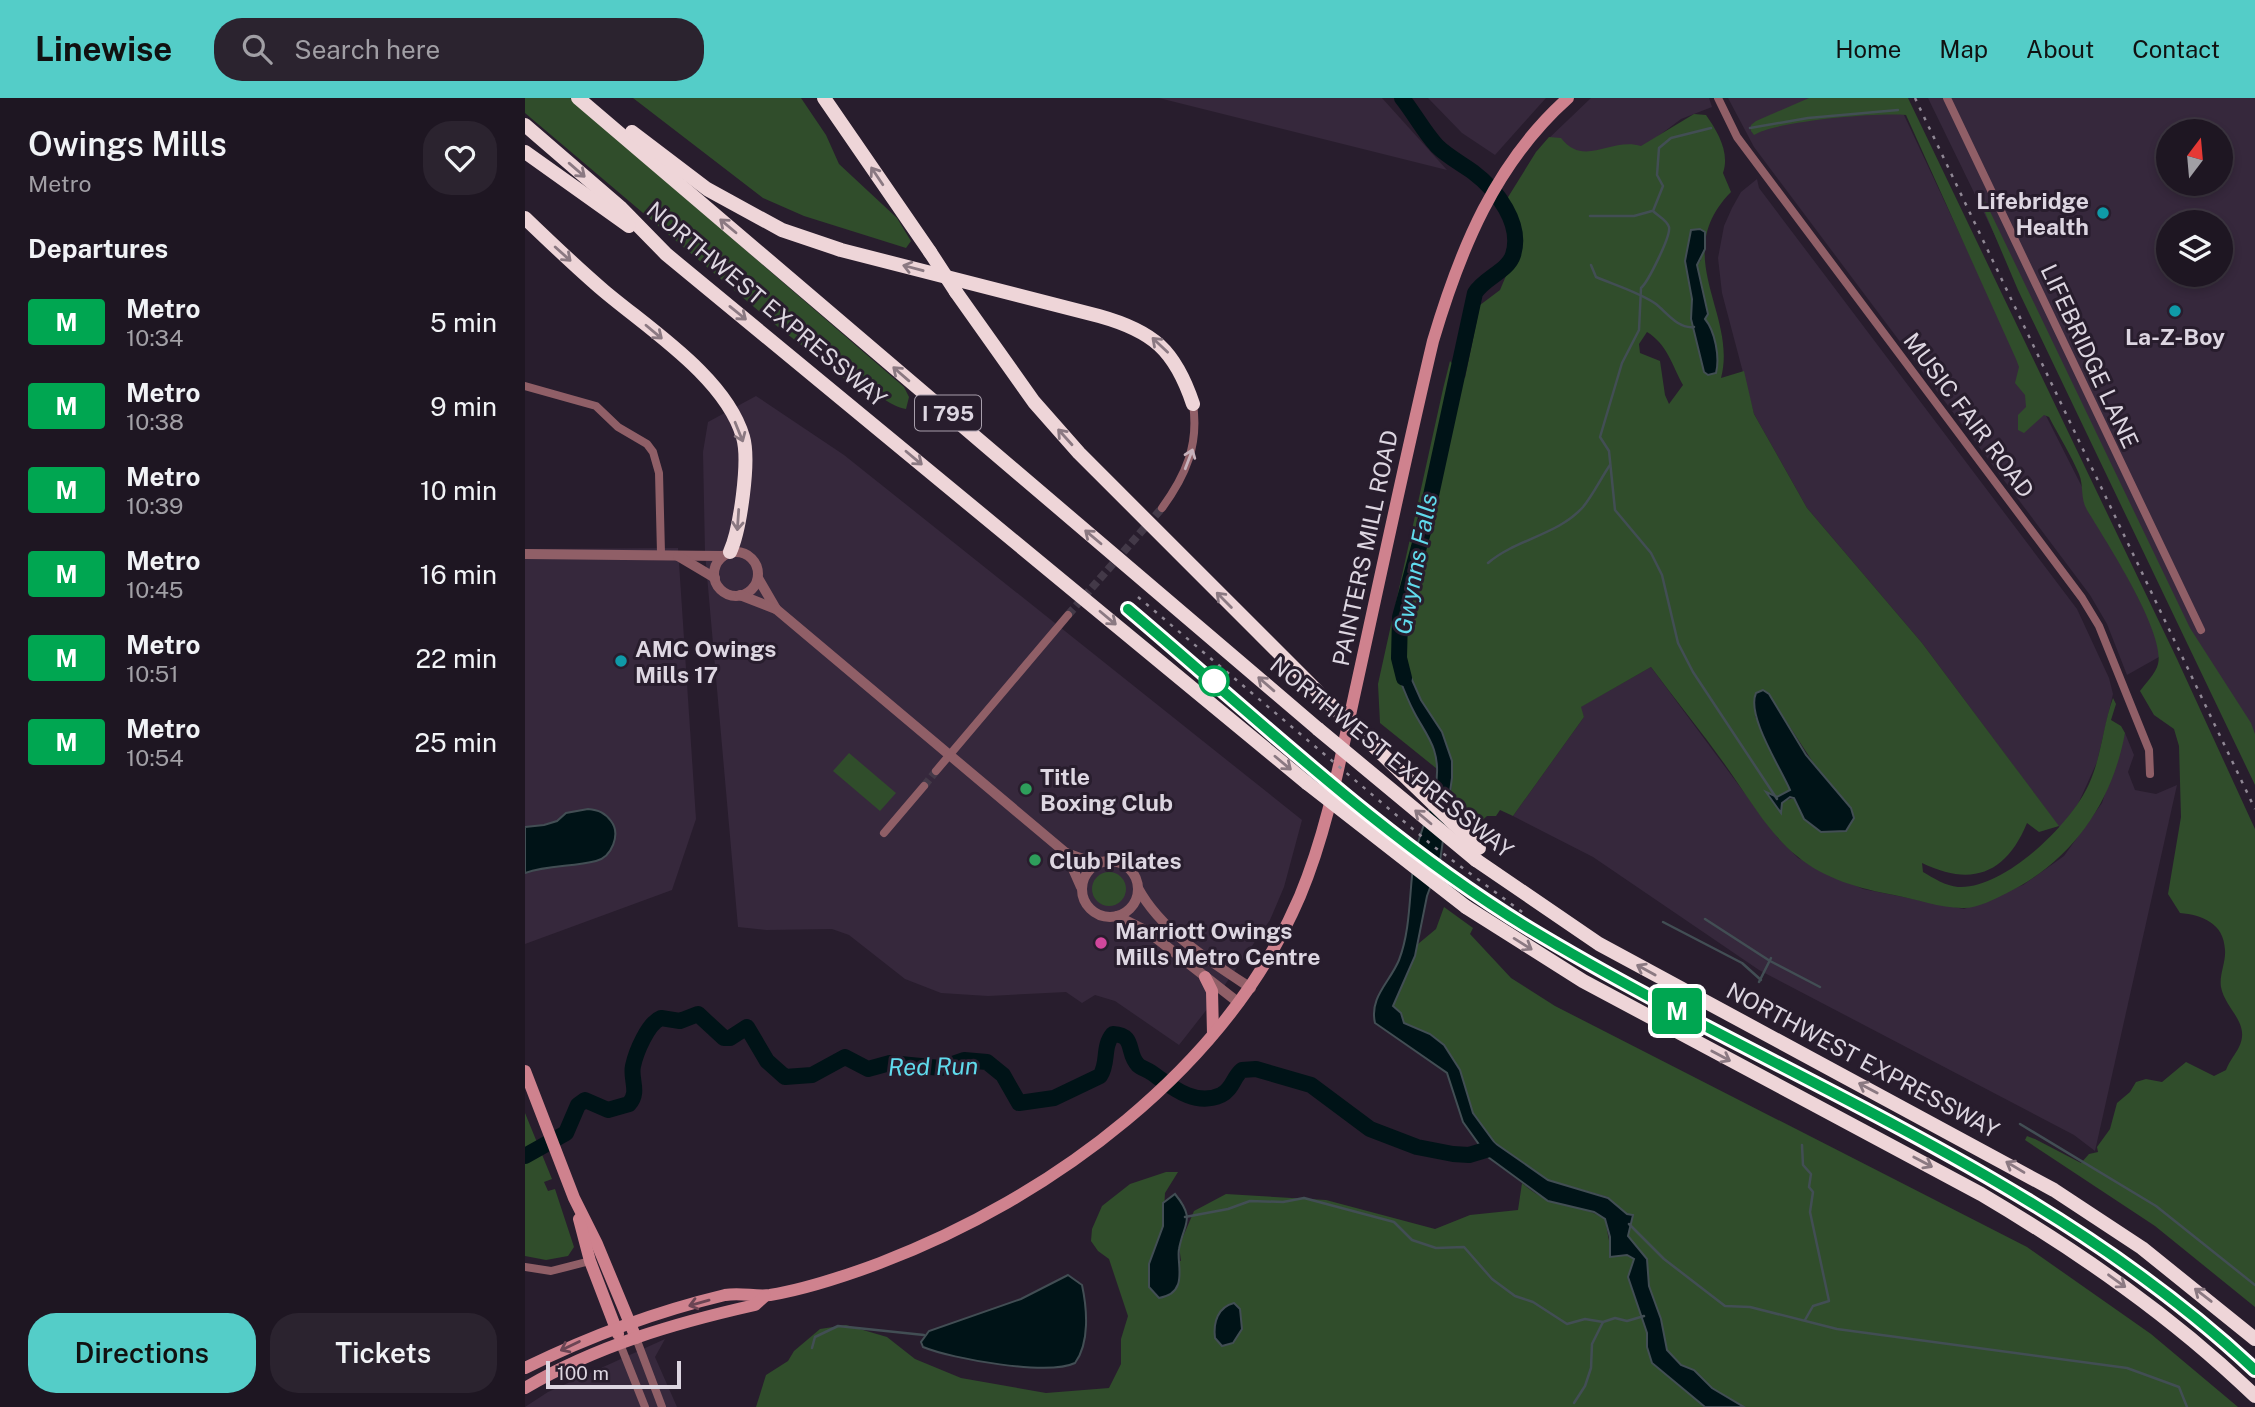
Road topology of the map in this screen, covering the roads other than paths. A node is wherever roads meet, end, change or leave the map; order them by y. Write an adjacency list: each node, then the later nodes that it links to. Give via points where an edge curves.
1 (577, 98): 30 (highway, NORTHWEST EXPRESSWAY / I 795, one-way to 1, bridge, via 1318,729)
2 (589, 98): 12 (highway, one-way to 2, via 1169,353 1137,329 782,230 707,189)
3 (825, 98): 30 (highway, one-way to 3, bridge, via 1079,453 1034,402)
4 (1568, 98): 36 (main road, PAINTERS MILL ROAD, via 1539,125 1502,175 1458,263 1433,341 1325,825 1299,897)
5 (1718, 98): 26 (street, MUSIC FAIR ROAD, via 1743,145 2083,598 2099,626 2149,750)
6 (1947, 98): 23 (street, LIFEBRIDGE LANE)
7 (525, 125): 10 (highway, NORTHWEST EXPRESSWAY / I 795, one-way to 10, via 620,207)
8 (525, 152): 10 (highway)
9 (525, 218): 16 (highway, one-way to 16, via 699,370 725,402 743,436 746,464 736,538)
10 (666, 254): 53 (highway, NORTHWEST EXPRESSWAY / I 795, one-way to 53, bridge, via 1307,783 1466,907 1583,981 2032,1224 2159,1312)
11 (525, 386): 14 (street, via 596,406 618,427 647,444 659,473)
12 (1193, 404): 13 (street, one-way to 12, via 1181,479 1193,450)
13 (1161, 508)
14 (661, 553): 15 (street); 17 (street)
15 (525, 554)
16 (726, 554): 17 (street); 18 (street, via 715,568); 19 (street, via 748,555)
17 (676, 555): 18 (street)
18 (715, 578): 20 (street, via 726,593)
19 (758, 578): 20 (street, via 753,588); 21 (street)
20 (740, 595): 21 (street)
21 (776, 609): 24 (street)
22 (1068, 615): 24 (street)
23 (2201, 630)
24 (949, 756): 25 (street); 29 (street)
25 (936, 771)
26 (2150, 774)
27 (924, 786): 28 (street)
28 (884, 833)
29 (1066, 853): 31 (street); 32 (street)
30 (1478, 854): 49 (highway, NORTHWEST EXPRESSWAY / I 795, one-way to 30, via 2141,1248 2054,1190 1611,951 1556,916)
31 (1103, 862): 32 (street, via 1087,872); 33 (street, via 1113,861 1129,869)
32 (1081, 887): 34 (street, via 1089,908 1105,917)
33 (1138, 888): 34 (street, via 1132,906); 36 (street, via 1156,914)
34 (1117, 916): 35 (street, via 1147,931)
35 (1205, 977): 37 (street); 38 (main road, via 1212,991)
36 (1251, 988): 37 (main road, PAINTERS MILL ROAD)
37 (1240, 1003): 38 (main road, PAINTERS MILL ROAD)
38 (1213, 1034): 45 (main road, PAINTERS MILL ROAD, via 1152,1095 1075,1159 984,1216 879,1263)
39 (525, 1071): 41 (main road)
40 (525, 1089): 41 (main road)
41 (538, 1106): 42 (main road)
42 (574, 1198): 43 (main road); 46 (main road)
43 (590, 1261): 44 (street, via 551,1271); 47 (main road)
44 (525, 1267)
45 (765, 1296): 46 (main road, PAINTERS MILL ROAD, one-way to 46, via 743,1292); 48 (main road, PAINTERS MILL ROAD, via 755,1305)
46 (630, 1322): 47 (main road, PAINTERS MILL ROAD); 48 (main road)
47 (616, 1327): 50 (main road); 51 (main road, PAINTERS MILL ROAD, one-way to 51)
48 (636, 1338): 50 (main road, PAINTERS MILL ROAD); 55 (street)
49 (2255, 1339)
50 (620, 1344): 52 (main road, PAINTERS MILL ROAD); 54 (street)
51 (525, 1368)
52 (525, 1388)
53 (2255, 1395)
54 (645, 1407)
55 (662, 1407)

